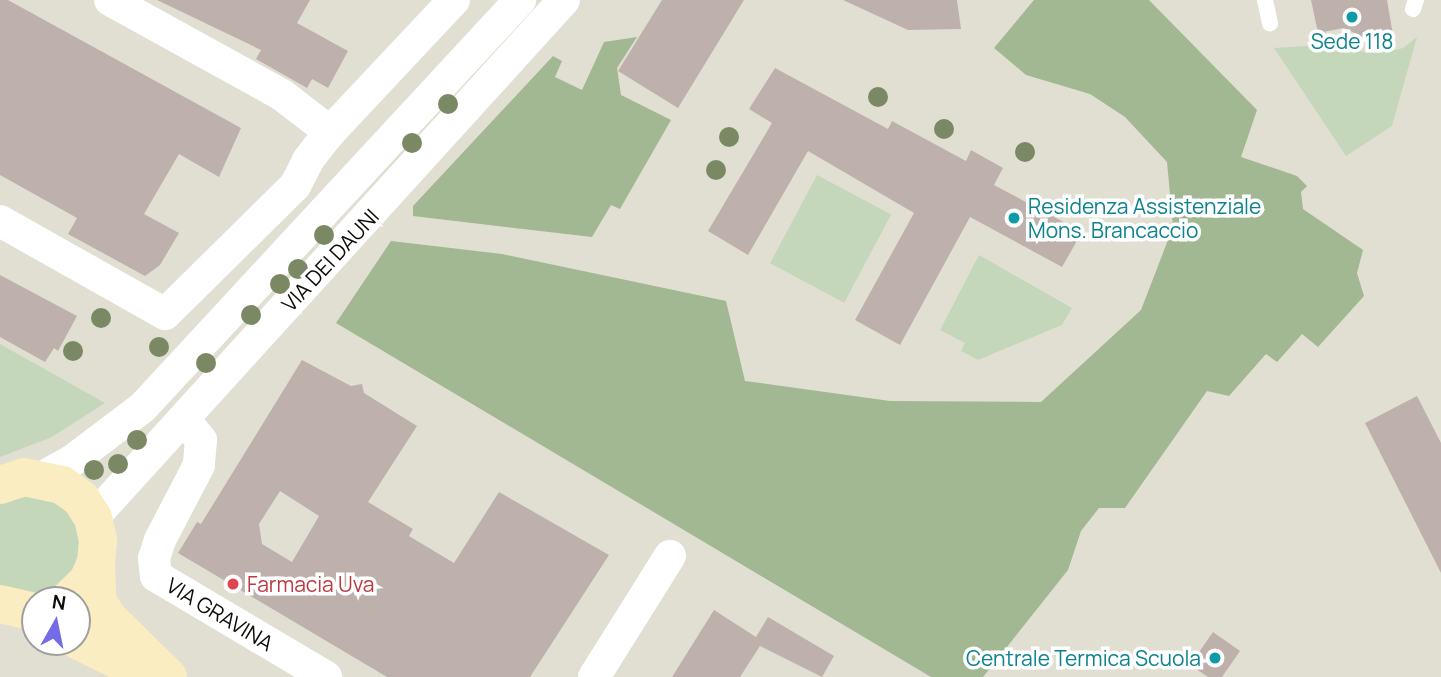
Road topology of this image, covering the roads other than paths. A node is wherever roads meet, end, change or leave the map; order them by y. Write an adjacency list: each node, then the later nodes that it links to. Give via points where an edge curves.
1 (110, 0): 8 (street, via 282,95)
2 (454, 0): 8 (street)
3 (564, 0): 7 (street, VIA DEI DAUNI)
4 (1265, 0): 6 (lane)
5 (514, 6): 7 (street); 11 (street, VIA DEI DAUNI, via 143,407 73,460)
6 (1270, 23)
7 (536, 31): 10 (street, VIA DEI DAUNI)
8 (330, 132): 9 (street, via 295,186 165,314)
9 (0, 221)
10 (184, 419): 13 (street, VIA DEI DAUNI); 20 (street, VIA GRAVINA, via 201,440 199,465 153,558 156,576)
11 (41, 478): 12 (main road); 13 (main road, via 62,485 81,499)
12 (0, 485)
13 (93, 518): 15 (main road)
14 (670, 556): 21 (street)
15 (96, 562): 16 (main road); 19 (main road, via 97,600 108,618)
16 (83, 586)
17 (91, 647): 18 (main road)
18 (152, 677)
19 (168, 677)
20 (326, 677)
21 (594, 677)

